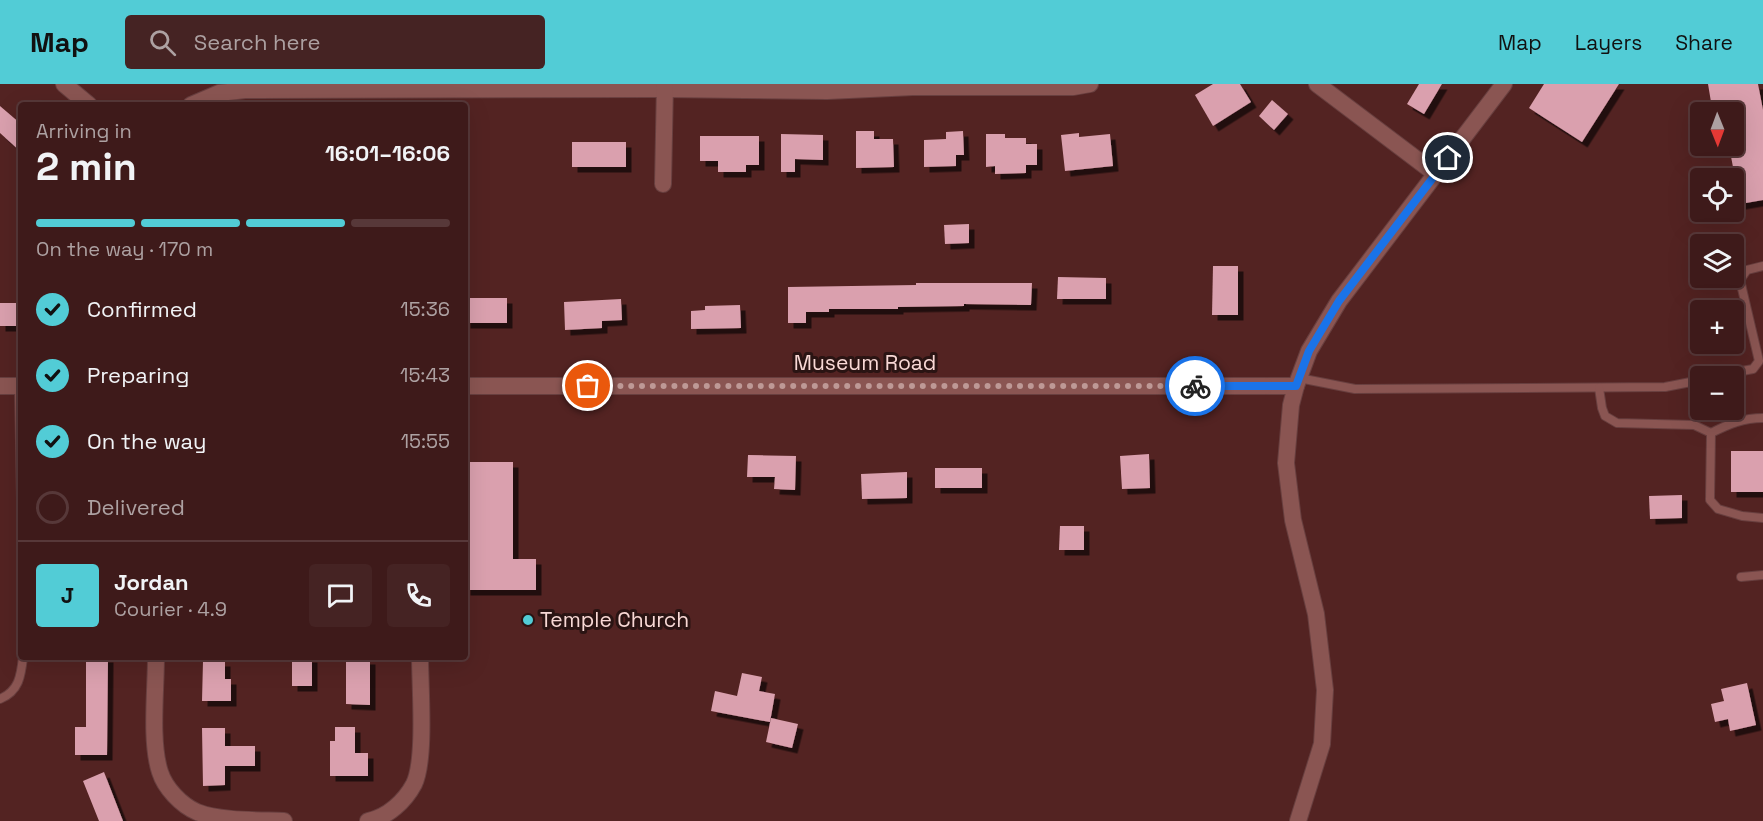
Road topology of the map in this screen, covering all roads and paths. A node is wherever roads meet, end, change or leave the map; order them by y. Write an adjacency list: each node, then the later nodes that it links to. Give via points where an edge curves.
1 (64, 84): 6 (street)
2 (1090, 84): 5 (street, via 827,91)
3 (1317, 84): 8 (street)
4 (1504, 84): 8 (street)
5 (665, 86): 7 (street, via 245,90 219,93); 9 (street)
6 (85, 102)
7 (198, 102)
8 (1436, 174): 14 (street, via 1339,301 1309,351)
9 (663, 184)
10 (1763, 266): 12 (lane, via 1747,270 1740,280 1759,361)
11 (1763, 368): 12 (lane)
12 (1753, 369): 13 (lane)
13 (1744, 371)
14 (1298, 382): 18 (street, Museum Road, via 1265,386); 19 (lane, via 1355,389); 31 (street, via 1291,405 1286,463 1293,520 1316,614 1326,690 1322,744)
15 (1690, 382): 19 (lane, via 1665,387)
16 (0, 386): 17 (street)
17 (18, 386)
18 (468, 386)
19 (1599, 388): 21 (lane, via 1605,416 1617,423 1694,425)
20 (1763, 418): 21 (lane, via 1730,423)
21 (1712, 434): 22 (lane, via 1710,500 1718,509)
22 (1763, 518)
23 (1763, 575): 24 (lane)
24 (1741, 577)
25 (23, 660): 28 (lane, via 21,677 10,695)
26 (156, 660): 29 (street, via 155,748 160,774 175,797 197,812 223,818)
27 (420, 660): 30 (street, via 420,756 414,783 399,805)
28 (0, 699)
29 (284, 821)
30 (368, 821)
31 (1298, 821)

